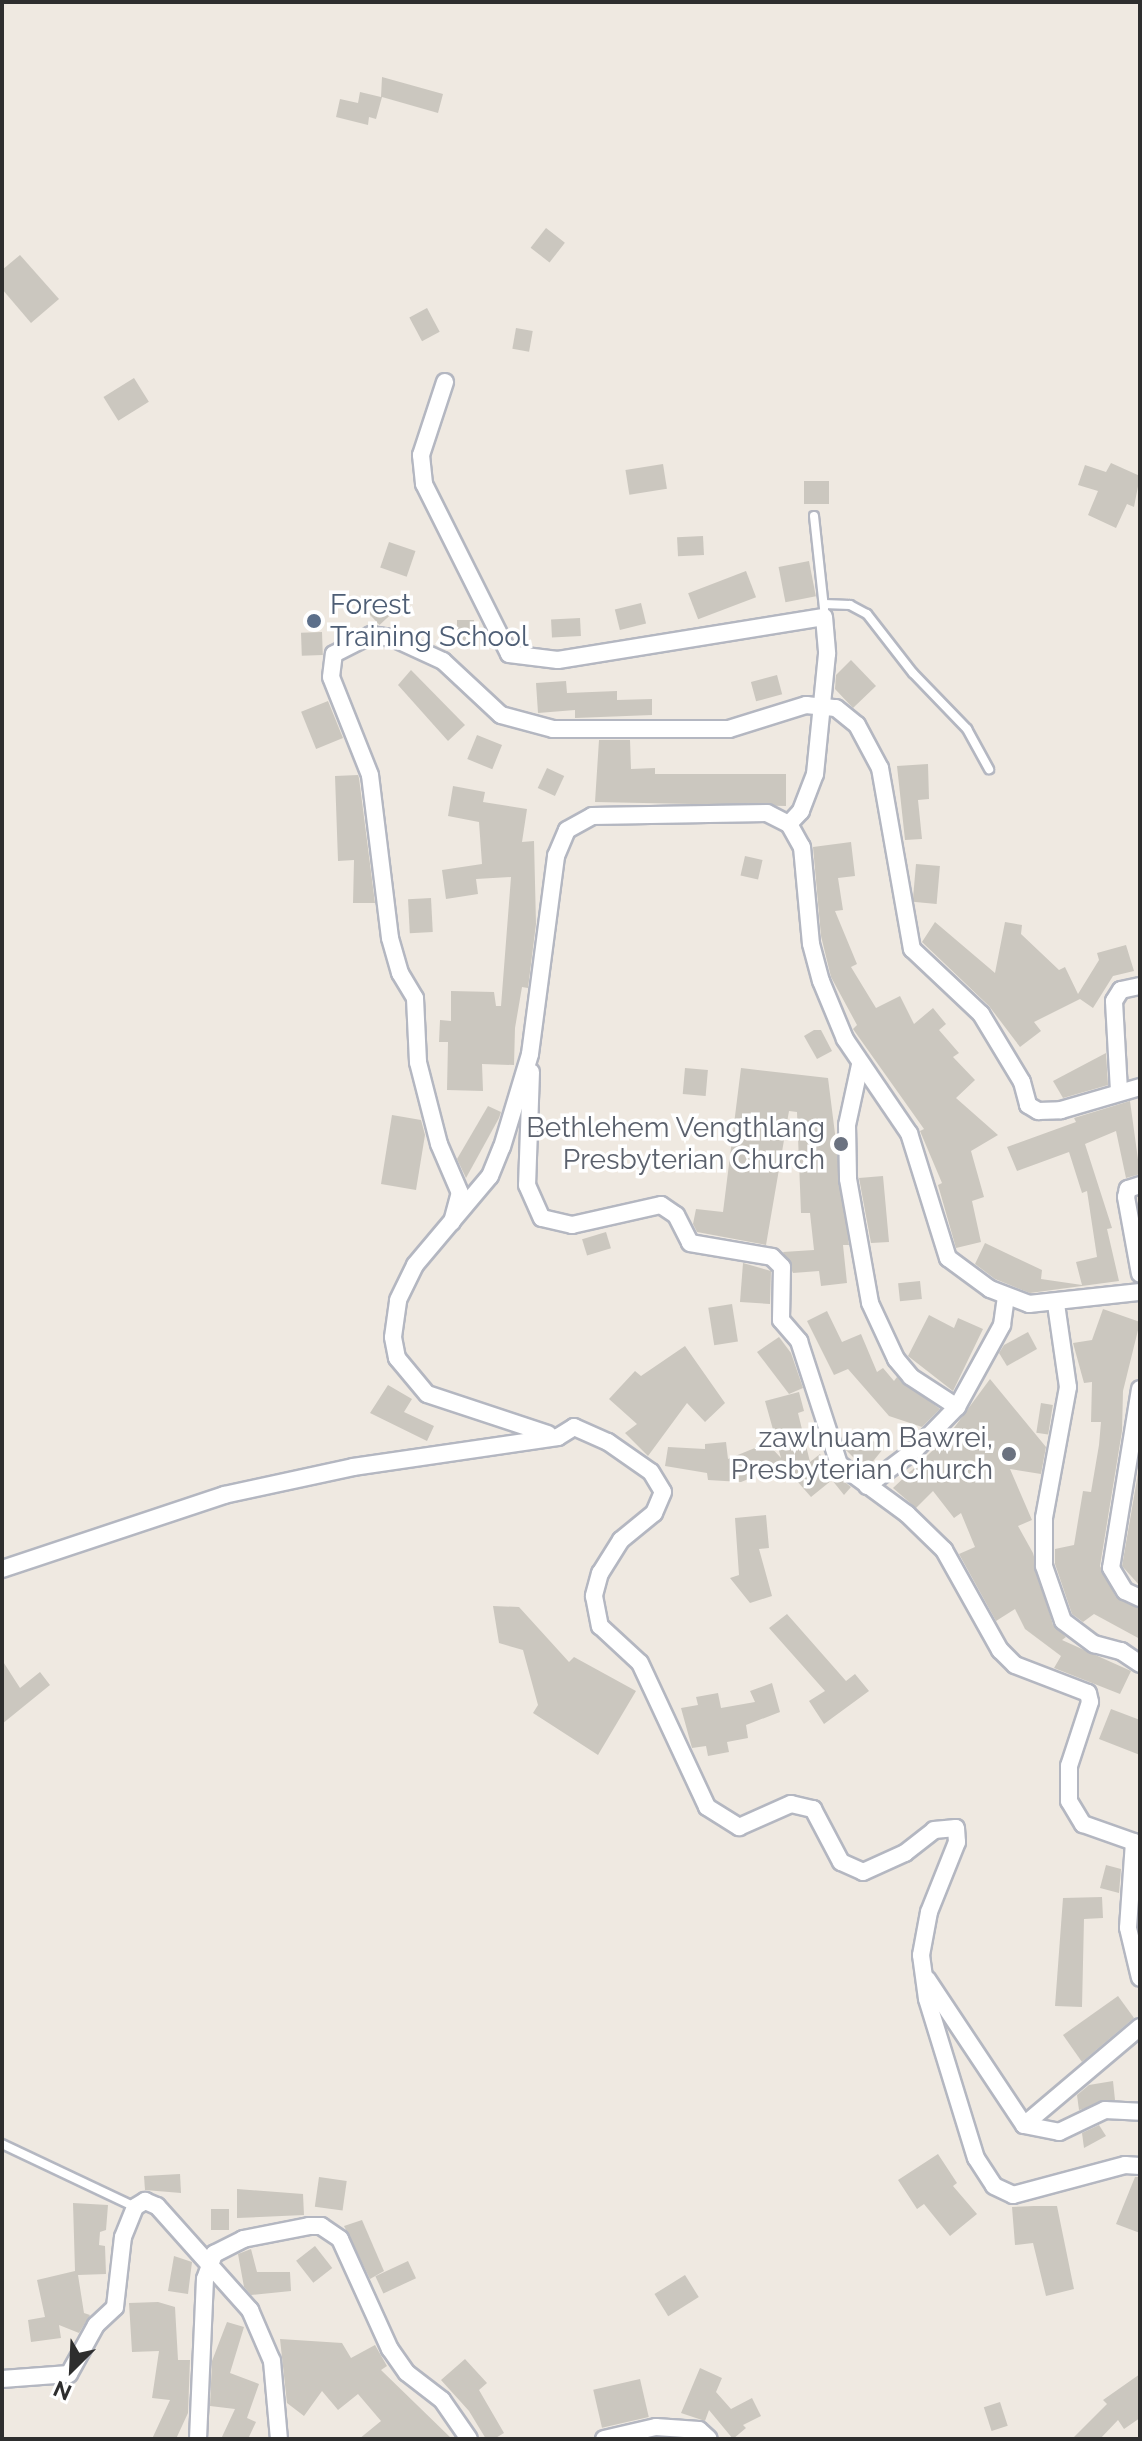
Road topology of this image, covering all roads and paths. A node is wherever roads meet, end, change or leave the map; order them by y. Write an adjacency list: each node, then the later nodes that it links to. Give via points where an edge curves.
1 (445, 382): 3 (street, via 421,455 424,484 509,654 558,660)
2 (814, 516): 3 (lane)
3 (824, 611): 4 (street); 5 (lane, via 850,605 867,614 913,673 967,729)
4 (822, 704): 6 (street, via 815,774 801,811); 11 (street, via 857,725 880,768 912,949 981,1014 1022,1082 1028,1105 1038,1111 1061,1110); 13 (street, via 729,729 553,729 501,715 443,661 393,638 357,638 334,654 331,677 370,775 390,938 400,973 415,998 418,1062 439,1144 460,1193)
5 (989, 769)
6 (789, 824): 8 (street, via 767,813 592,816 567,830 556,856); 9 (street, via 802,847 815,963)
7 (1140, 986): 11 (street, via 1115,996)
8 (530, 1054): 13 (street, via 490,1176); 21 (street, via 527,1185 536,1211 550,1224 572,1225 661,1205 676,1215 690,1243 772,1257 782,1267 781,1320 799,1341 824,1430 839,1464)
9 (860, 1065): 16 (street, via 909,1133 948,1258); 19 (street, via 847,1125 848,1179 870,1303 903,1368 926,1390)
10 (1140, 1087): 11 (street)
11 (1119, 1091)
12 (1140, 1185): 14 (street, via 1128,1189 1126,1197)
13 (452, 1222): 20 (street, via 415,1265 398,1300 397,1358 427,1394)
14 (1140, 1274)
15 (1140, 1292): 17 (street)
16 (1006, 1297): 17 (street); 19 (street, via 1002,1325)
17 (1056, 1304): 24 (street, via 1068,1387 1044,1518 1044,1566 1063,1621 1094,1644 1121,1651)
18 (1140, 1389): 23 (street, via 1111,1568 1125,1591)
19 (957, 1407): 21 (street, via 916,1449)
20 (558, 1437): 22 (street, via 353,1467 224,1495); 25 (street, via 574,1427 581,1429 661,1482 654,1513 621,1540 600,1573 595,1606 605,1634 643,1668 687,1772 714,1816 739,1827 791,1804 813,1809 824,1820 841,1862 863,1872 905,1853 934,1830 956,1828 957,1842 923,1935)
21 (867, 1486): 26 (street, via 907,1514 944,1550 1000,1650 1015,1665 1088,1693 1090,1702 1069,1766 1069,1801 1083,1824 1134,1842 1128,1928)
22 (2, 1569)
23 (1140, 1598)
24 (1140, 1664)
25 (922, 1971): 29 (street); 31 (street, via 963,2127 999,2191 1019,2194 1125,2165)
26 (1140, 1978)
27 (1140, 2027): 29 (street)
28 (1140, 2112): 29 (street, via 1105,2110 1059,2132)
29 (1024, 2125)
30 (2, 2144): 32 (lane)
31 (1140, 2166)
32 (135, 2207): 33 (street, via 145,2201 157,2206); 34 (street, via 118,2258 115,2307 96,2325 69,2374)
33 (208, 2265): 36 (street); 37 (street, via 250,2310 267,2344); 38 (street, via 218,2249 243,2239 309,2226 332,2231 390,2349 407,2373 442,2400)
34 (2, 2379)
35 (656, 2433): 39 (street); 40 (street, via 687,2427)
36 (198, 2439)
37 (279, 2439)
38 (469, 2439)
39 (604, 2439)
40 (709, 2439)

